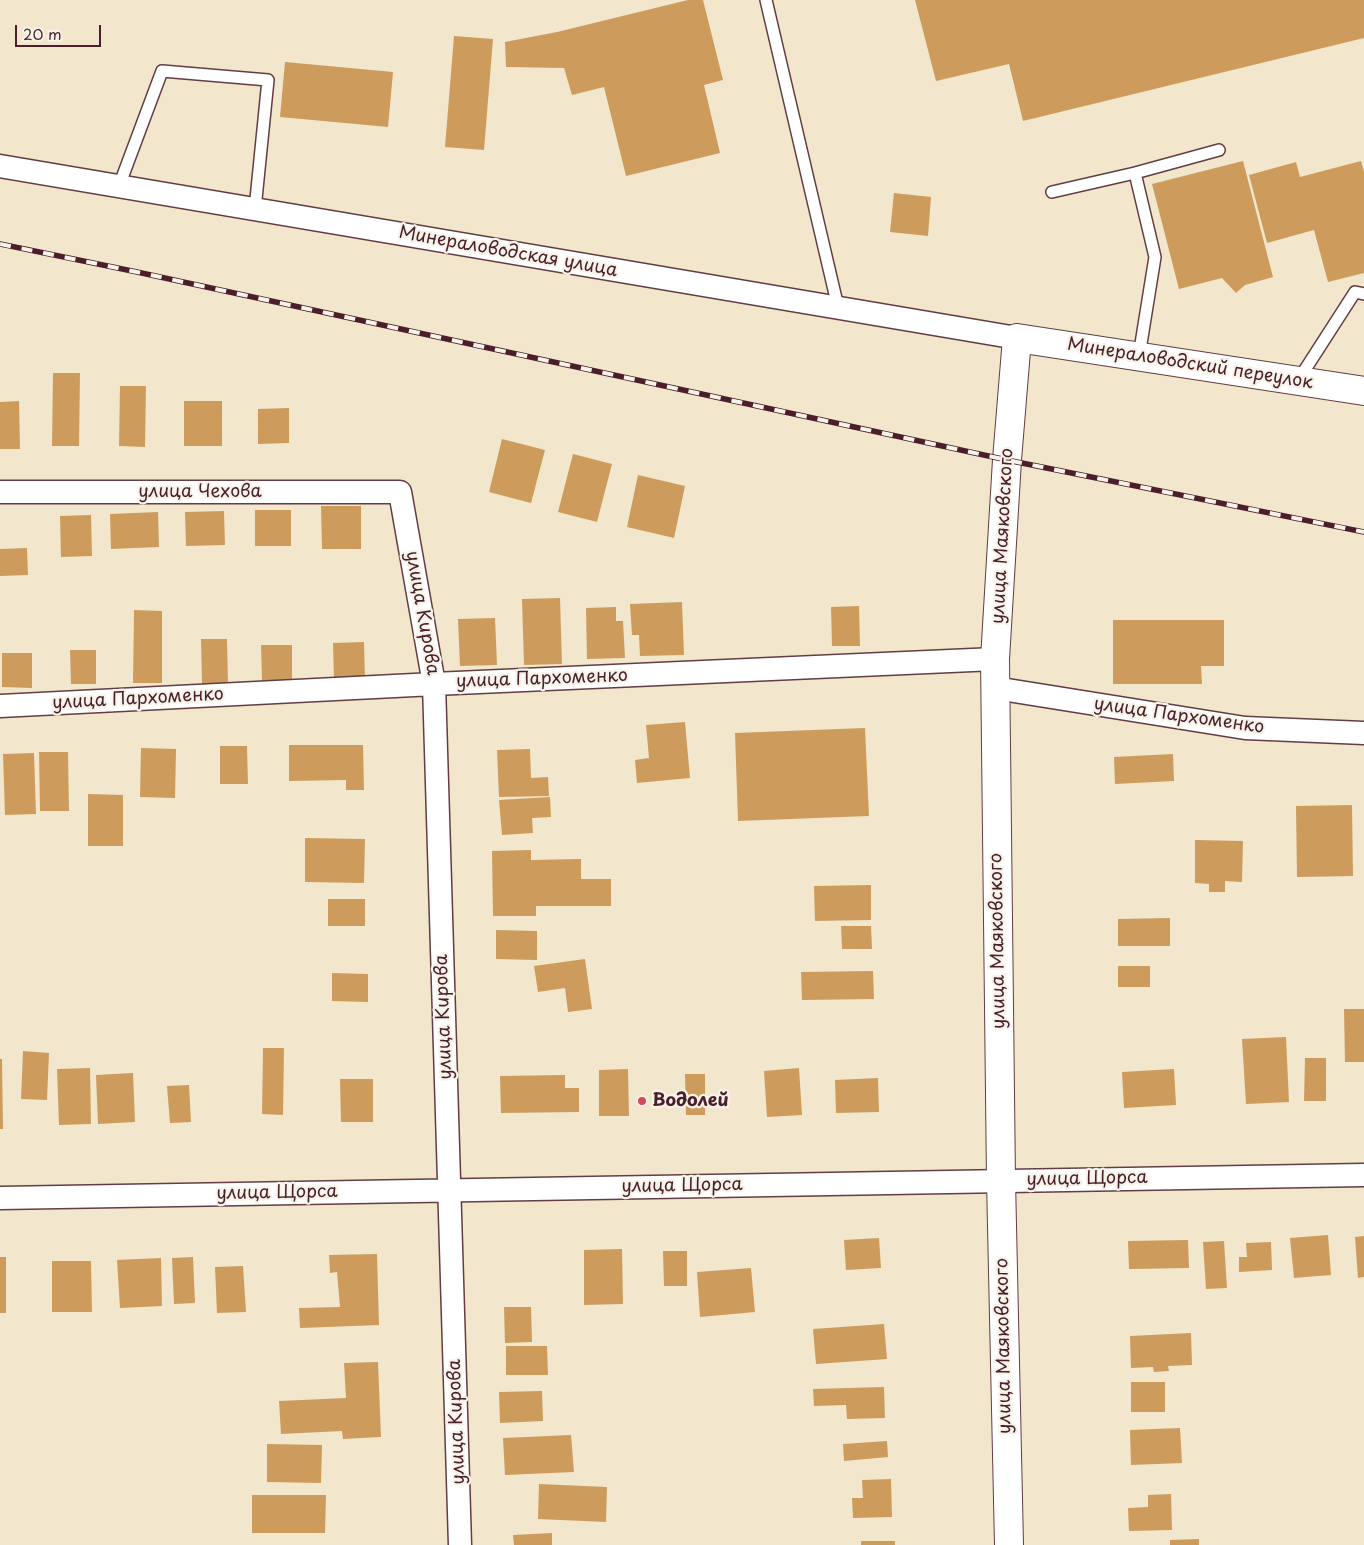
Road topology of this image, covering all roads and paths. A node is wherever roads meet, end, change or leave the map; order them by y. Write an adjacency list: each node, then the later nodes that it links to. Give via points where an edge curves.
1 (766, 0): 9 (lane)
2 (1219, 150): 4 (lane)
3 (0, 166): 5 (street, Минераловодская улица)
4 (1135, 173): 6 (lane); 11 (lane, via 1155,257)
5 (119, 186): 7 (street, Минераловодская улица); 7 (lane, via 162,71 268,80)
6 (1052, 192)
7 (255, 209): 9 (street, Минераловодская улица)
8 (1364, 294): 12 (lane, via 1355,292)
9 (838, 307): 10 (street, Минераловодская улица)
10 (1017, 338): 11 (street, Минераловодский переулок); 16 (street, улица Маяковского)
11 (1139, 356): 12 (street, Минераловодский переулок)
12 (1298, 381): 13 (street, Минераловодский переулок)
13 (1364, 391)
14 (0, 492): 15 (street, улица Чехова)
15 (400, 492): 17 (street, улица Кирова)
16 (995, 660): 17 (street, улица Пархоменко); 18 (street, улица Маяковского)
17 (434, 684): 19 (street, улица Пархоменко); 23 (street, улица Кирова)
18 (996, 688): 20 (street, улица Пархоменко, via 1245,728); 22 (street, улица Маяковского)
19 (0, 706)
20 (1364, 733)
21 (1364, 1175): 22 (street, улица Щорса)
22 (1001, 1180): 23 (street, улица Щорса); 26 (street, улица Маяковского)
23 (450, 1190): 24 (street, улица Щорса); 25 (street, улица Кирова)
24 (0, 1198)
25 (460, 1545)
26 (1009, 1545)

